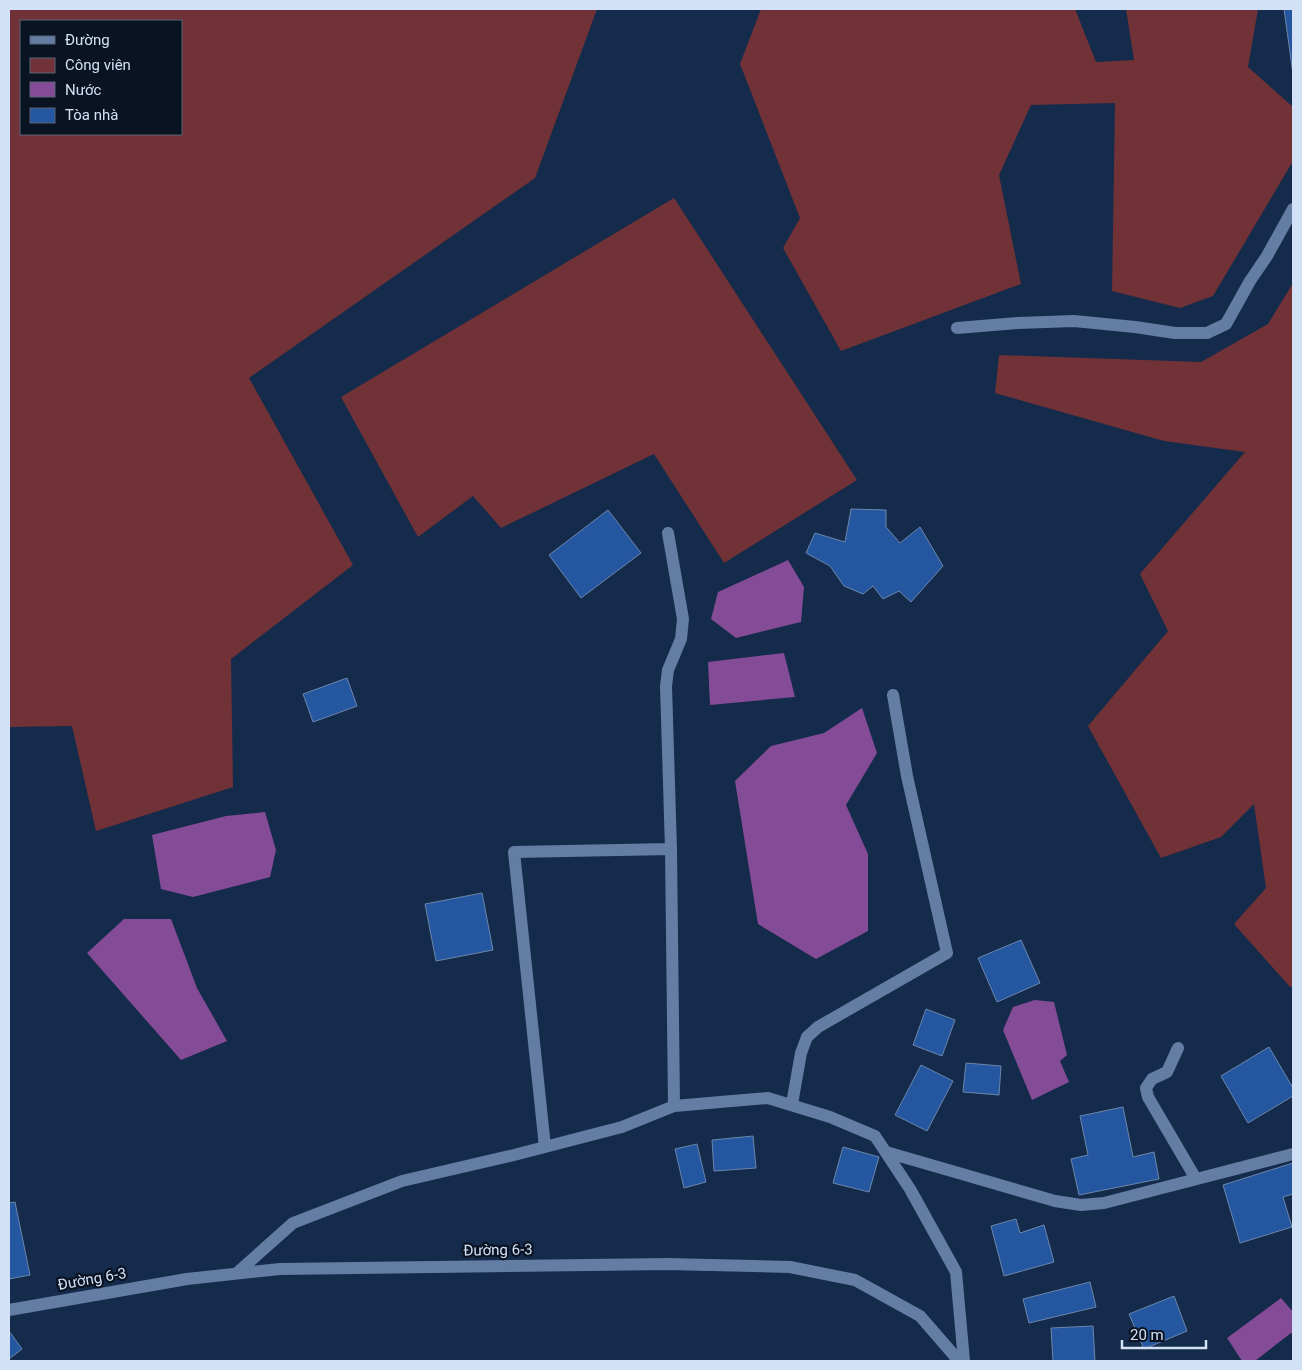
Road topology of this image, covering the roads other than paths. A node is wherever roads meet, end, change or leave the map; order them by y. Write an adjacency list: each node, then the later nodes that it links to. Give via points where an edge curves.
1 (1293, 209): 2 (street, via 1226,324 1207,334 1074,321)
2 (957, 328)
3 (668, 533): 5 (street, via 683,619 681,640 668,670 666,686)
4 (893, 695): 7 (street, via 907,776 948,952 818,1027 807,1037)
5 (671, 849): 8 (street); 9 (street, via 514,852)
6 (1178, 1048): 12 (street, via 1166,1072 1152,1079 1146,1088 1148,1097)
7 (792, 1104): 8 (street, via 768,1098); 10 (street, via 875,1136)
8 (674, 1106): 9 (street, via 622,1127)
9 (545, 1147): 13 (street, via 402,1181 293,1223)
10 (886, 1152): 12 (street, via 1056,1201 1082,1205 1104,1203); 16 (street, via 956,1272)
11 (1293, 1154): 12 (street)
12 (1196, 1179)
13 (238, 1273): 14 (street, Đường 6-3); 15 (street, Đường 6-3, via 280,1269 666,1264 790,1268 855,1280 920,1316)
14 (9, 1310)
15 (959, 1361)
16 (964, 1361)

